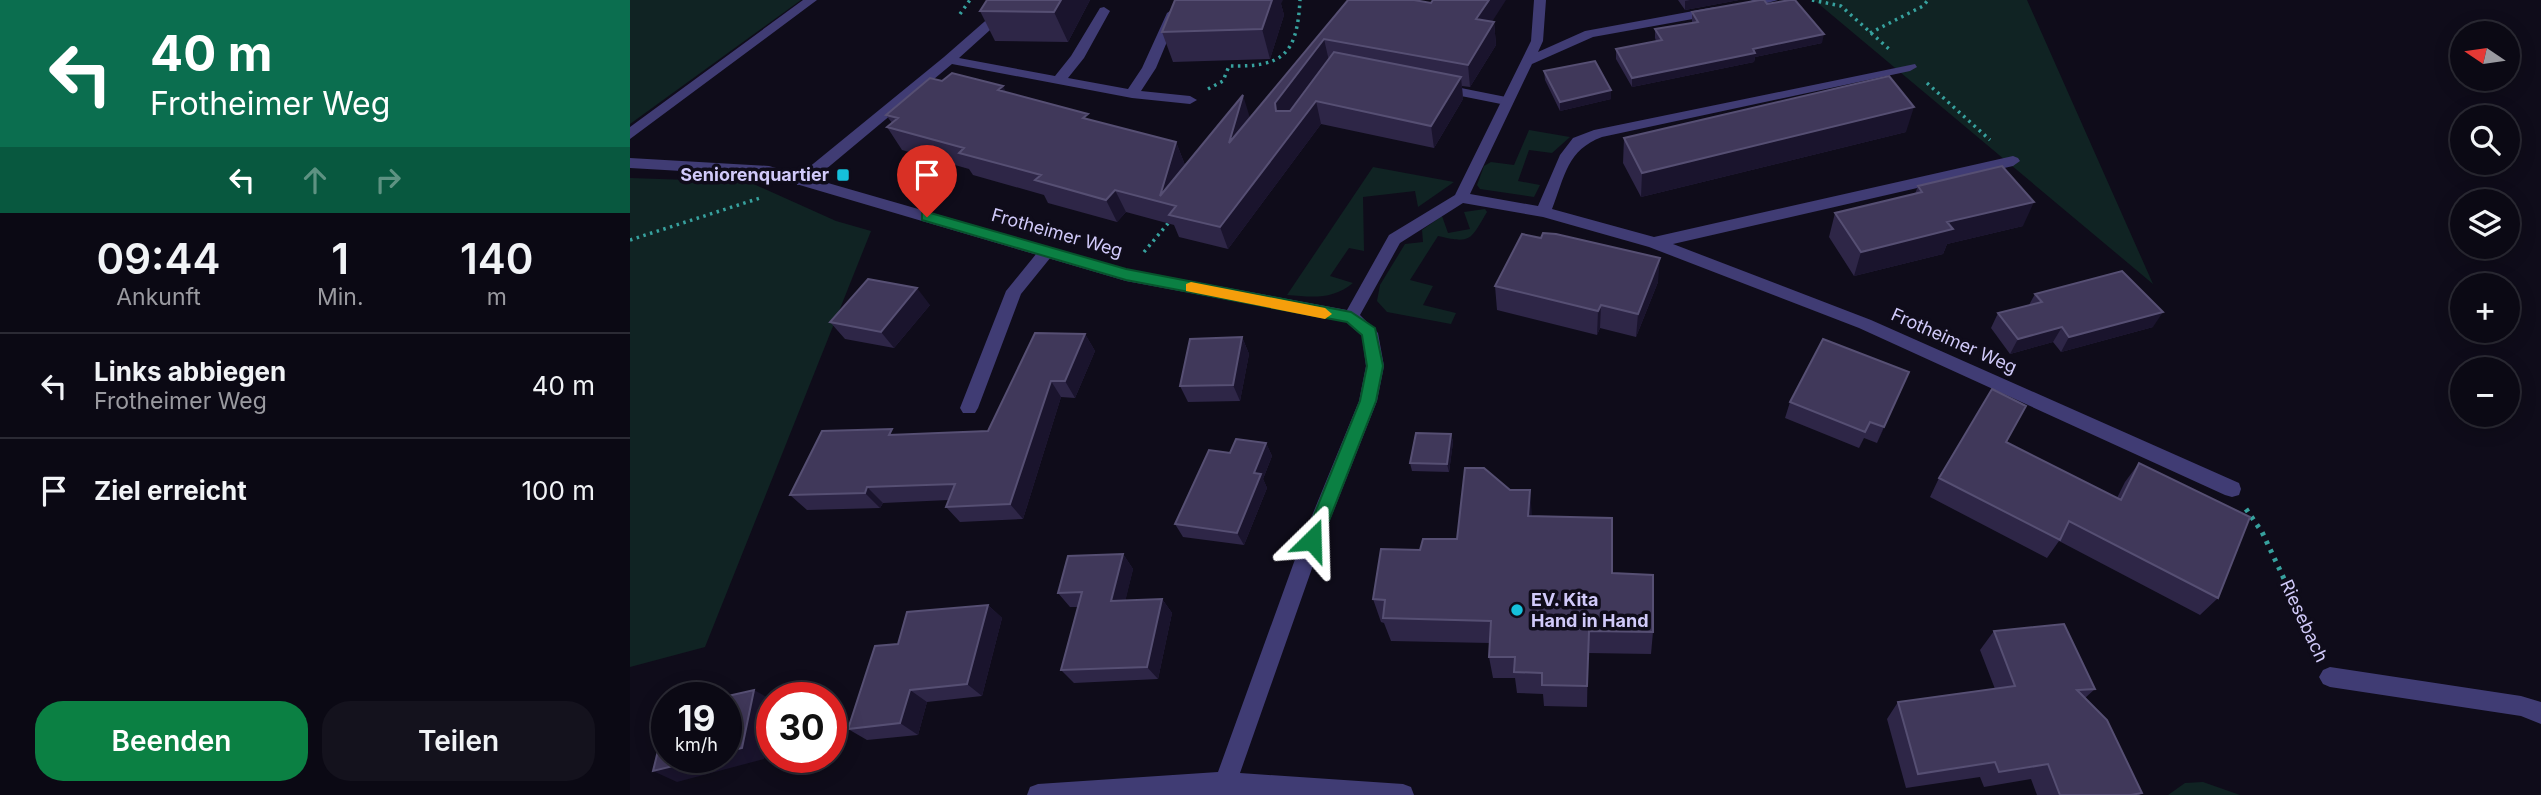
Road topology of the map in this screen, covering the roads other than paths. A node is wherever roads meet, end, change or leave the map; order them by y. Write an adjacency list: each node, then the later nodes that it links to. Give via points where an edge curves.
1 (811, 0): 15 (street)
2 (1010, 0): 7 (street)
3 (1540, 0): 8 (street, via 1537,41)
4 (1772, 0): 8 (street, via 1590,34)
5 (1174, 10): 12 (street, via 1149,68)
6 (1104, 11): 10 (street)
7 (949, 60): 10 (street); 18 (street)
8 (1524, 63): 14 (street)
9 (1910, 67): 20 (street, via 1578,141 1564,158)
10 (1059, 80): 12 (street)
11 (1427, 85): 14 (street)
12 (1132, 94): 13 (street)
13 (1190, 100)
14 (1506, 101): 19 (street)
15 (630, 134)
16 (2013, 161): 21 (street, Frotheimer Weg)
17 (630, 163): 18 (street, Frotheimer Weg, via 769,171)
18 (803, 181): 22 (street, Frotheimer Weg)
19 (1461, 198): 20 (street, Frotheimer Weg); 23 (street, via 1394,239)
20 (1544, 212): 21 (street, Frotheimer Weg)
21 (1654, 243): 25 (street, Frotheimer Weg, via 1865,324)
22 (1047, 252): 23 (street, Frotheimer Weg, via 1126,275); 24 (street, via 1014,291)
23 (1351, 317): 28 (street, via 1370,332 1375,366 1368,401 1312,540)
24 (969, 408)
25 (2232, 489)
26 (2330, 677): 27 (street, Riesebach, via 2521,706)
27 (2541, 713)
28 (1225, 783): 29 (street); 30 (street)
29 (1038, 795)
30 (1403, 795)

